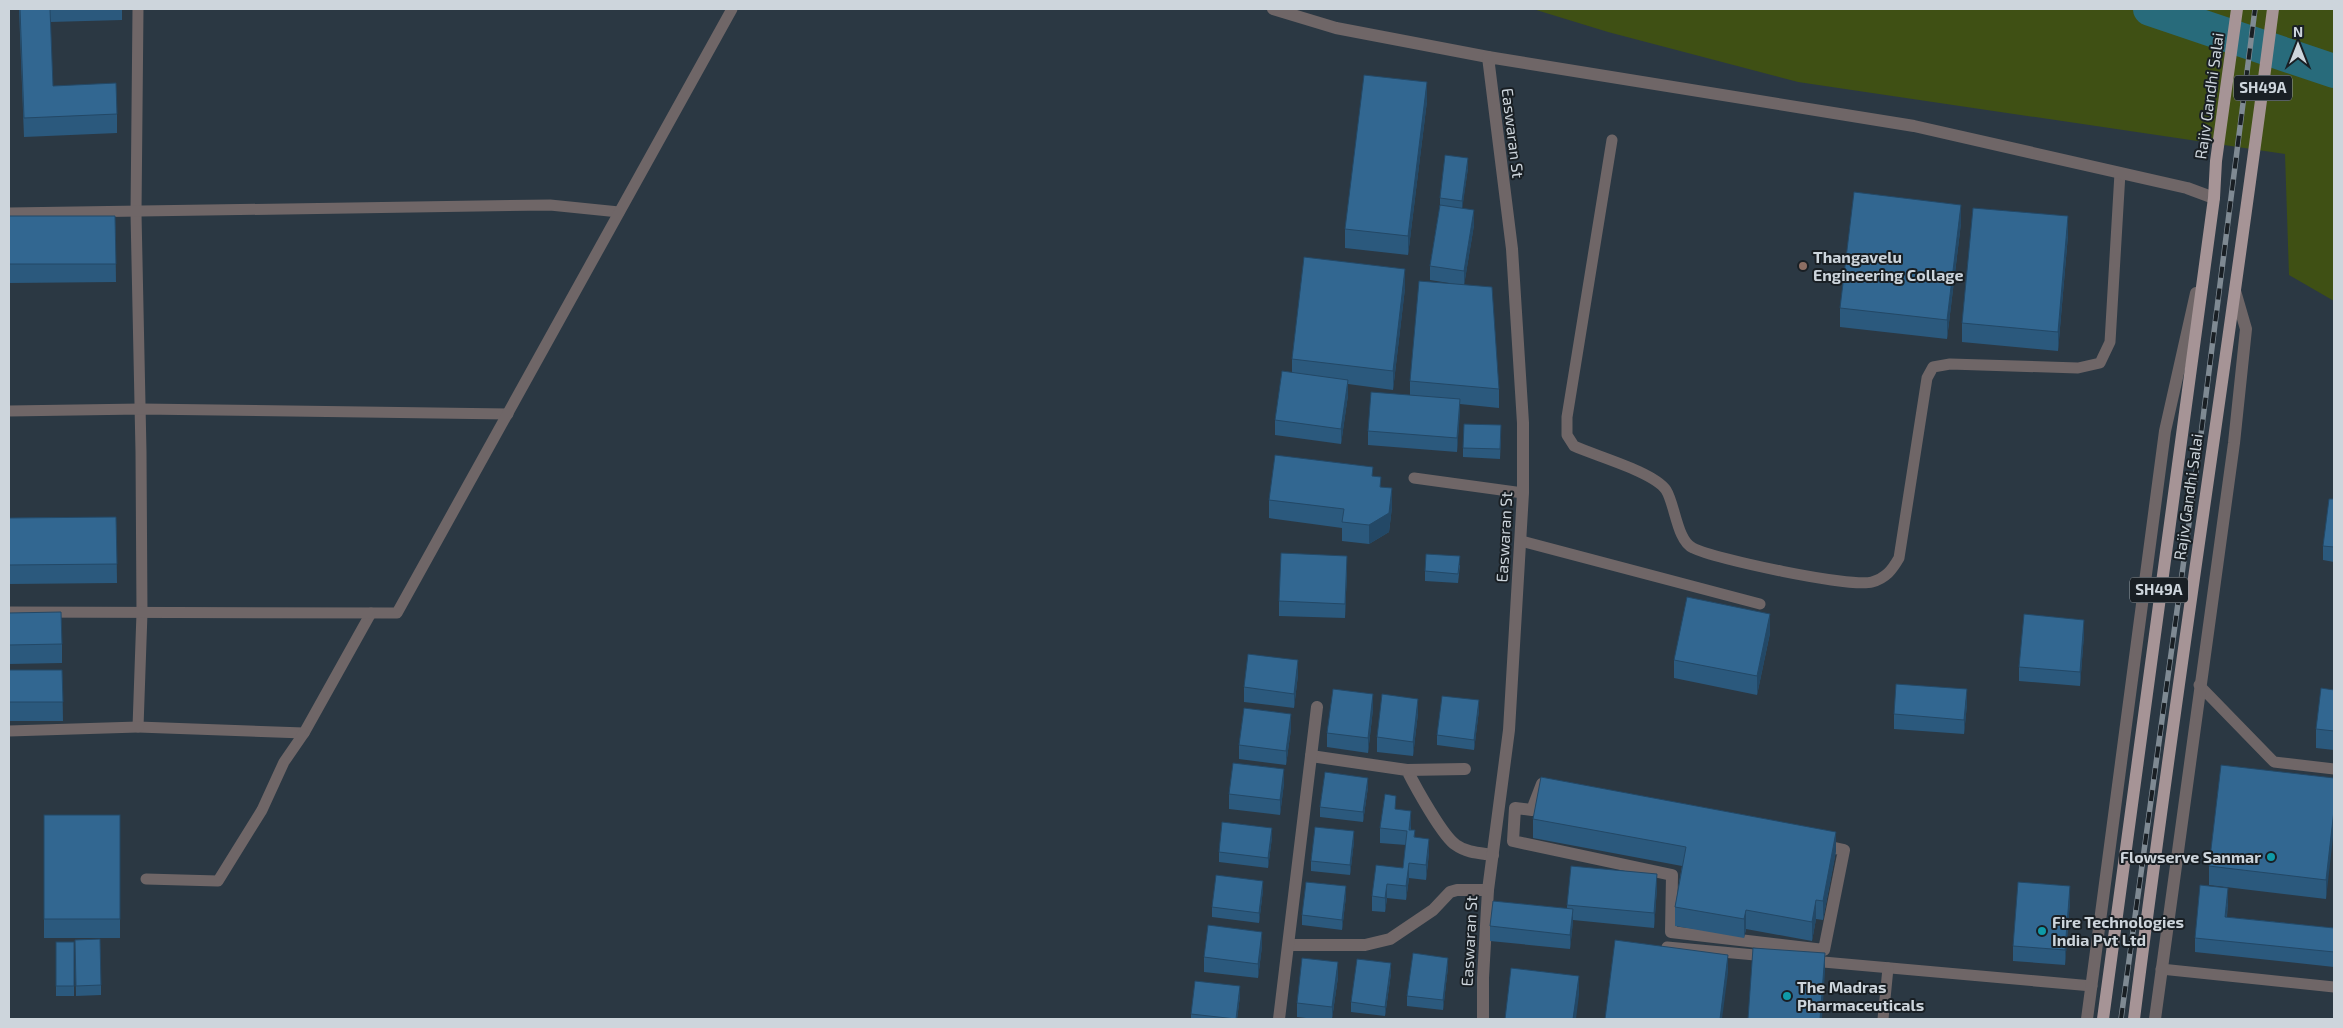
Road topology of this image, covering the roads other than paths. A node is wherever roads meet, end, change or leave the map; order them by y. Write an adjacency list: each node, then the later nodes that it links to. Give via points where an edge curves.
1 (138, 9): 11 (lane)
2 (732, 9): 10 (lane)
3 (1273, 9): 6 (street, via 1336,28)
4 (2237, 9): 9 (main road, Rajiv Gandhi Salai / SH49A)
5 (2273, 9): 14 (main road, Rajiv Gandhi Salai / SH49A)
6 (1488, 57): 8 (street, via 1914,126); 19 (street, Easwaran St, via 1512,249 1523,423)
7 (1612, 140): 8 (lane, via 1567,417 1567,435 1574,446 1646,475 1666,490 1690,548 1716,557 1841,582 1871,583 1891,572 1899,558 1927,378 1933,367 1950,364 2078,368 2100,363 2110,342)
8 (2120, 173): 9 (street, via 2187,188)
9 (2214, 198): 13 (main road, Rajiv Gandhi Salai / SH49A)
10 (619, 212): 11 (lane, via 550,205); 17 (lane)
11 (136, 213): 12 (lane); 15 (lane)
12 (9, 214)
13 (2208, 240): 45 (street, via 2165,431); 51 (main road, Rajiv Gandhi Salai / SH49A)
14 (2235, 291): 25 (street, via 2246,330); 52 (main road, Rajiv Gandhi Salai / SH49A, via 2187,616)
15 (140, 409): 16 (lane); 17 (lane); 23 (lane)
16 (9, 411)
17 (508, 414): 24 (lane, via 397,613)
18 (1414, 478): 19 (lane)
19 (1523, 493): 20 (street, Easwaran St)
20 (1521, 542): 21 (lane); 34 (street, Easwaran St, via 1509,730)
21 (1760, 604)
22 (9, 612): 23 (lane)
23 (142, 613): 24 (lane); 27 (lane)
24 (371, 613): 29 (lane)
25 (2200, 685): 32 (lane, via 2274,762); 44 (street)
26 (1317, 707): 30 (street)
27 (138, 727): 28 (lane); 29 (lane)
28 (9, 731)
29 (304, 733): 37 (lane, via 284,762 262,810 218,881)
30 (1311, 756): 33 (street); 39 (street)
31 (1465, 769): 33 (street)
32 (2334, 769)
33 (1407, 770): 36 (street, via 1418,792 1455,845 1470,852)
34 (1496, 830): 35 (street); 36 (street, Easwaran St)
35 (1514, 832): 35 (street, via 1515,808 1532,810 1542,784 1844,850 1824,950 1671,932 1672,874 1513,841)
36 (1493, 855): 38 (street, Easwaran St)
37 (146, 879)
38 (1488, 890): 39 (street, via 1450,892 1433,910 1390,939 1365,946); 48 (street, Easwaran St)
39 (1289, 945): 47 (street)
40 (1653, 946): 41 (lane)
41 (1781, 958)
42 (1800, 960): 43 (lane)
43 (1888, 968): 45 (lane); 49 (lane)
44 (2161, 970): 46 (lane); 53 (street)
45 (2092, 986): 50 (street)
46 (2334, 987)
47 (1279, 1019)
48 (1482, 1019)
49 (1883, 1019)
50 (2087, 1019)
51 (2103, 1019)
52 (2134, 1019)
53 (2155, 1019)

